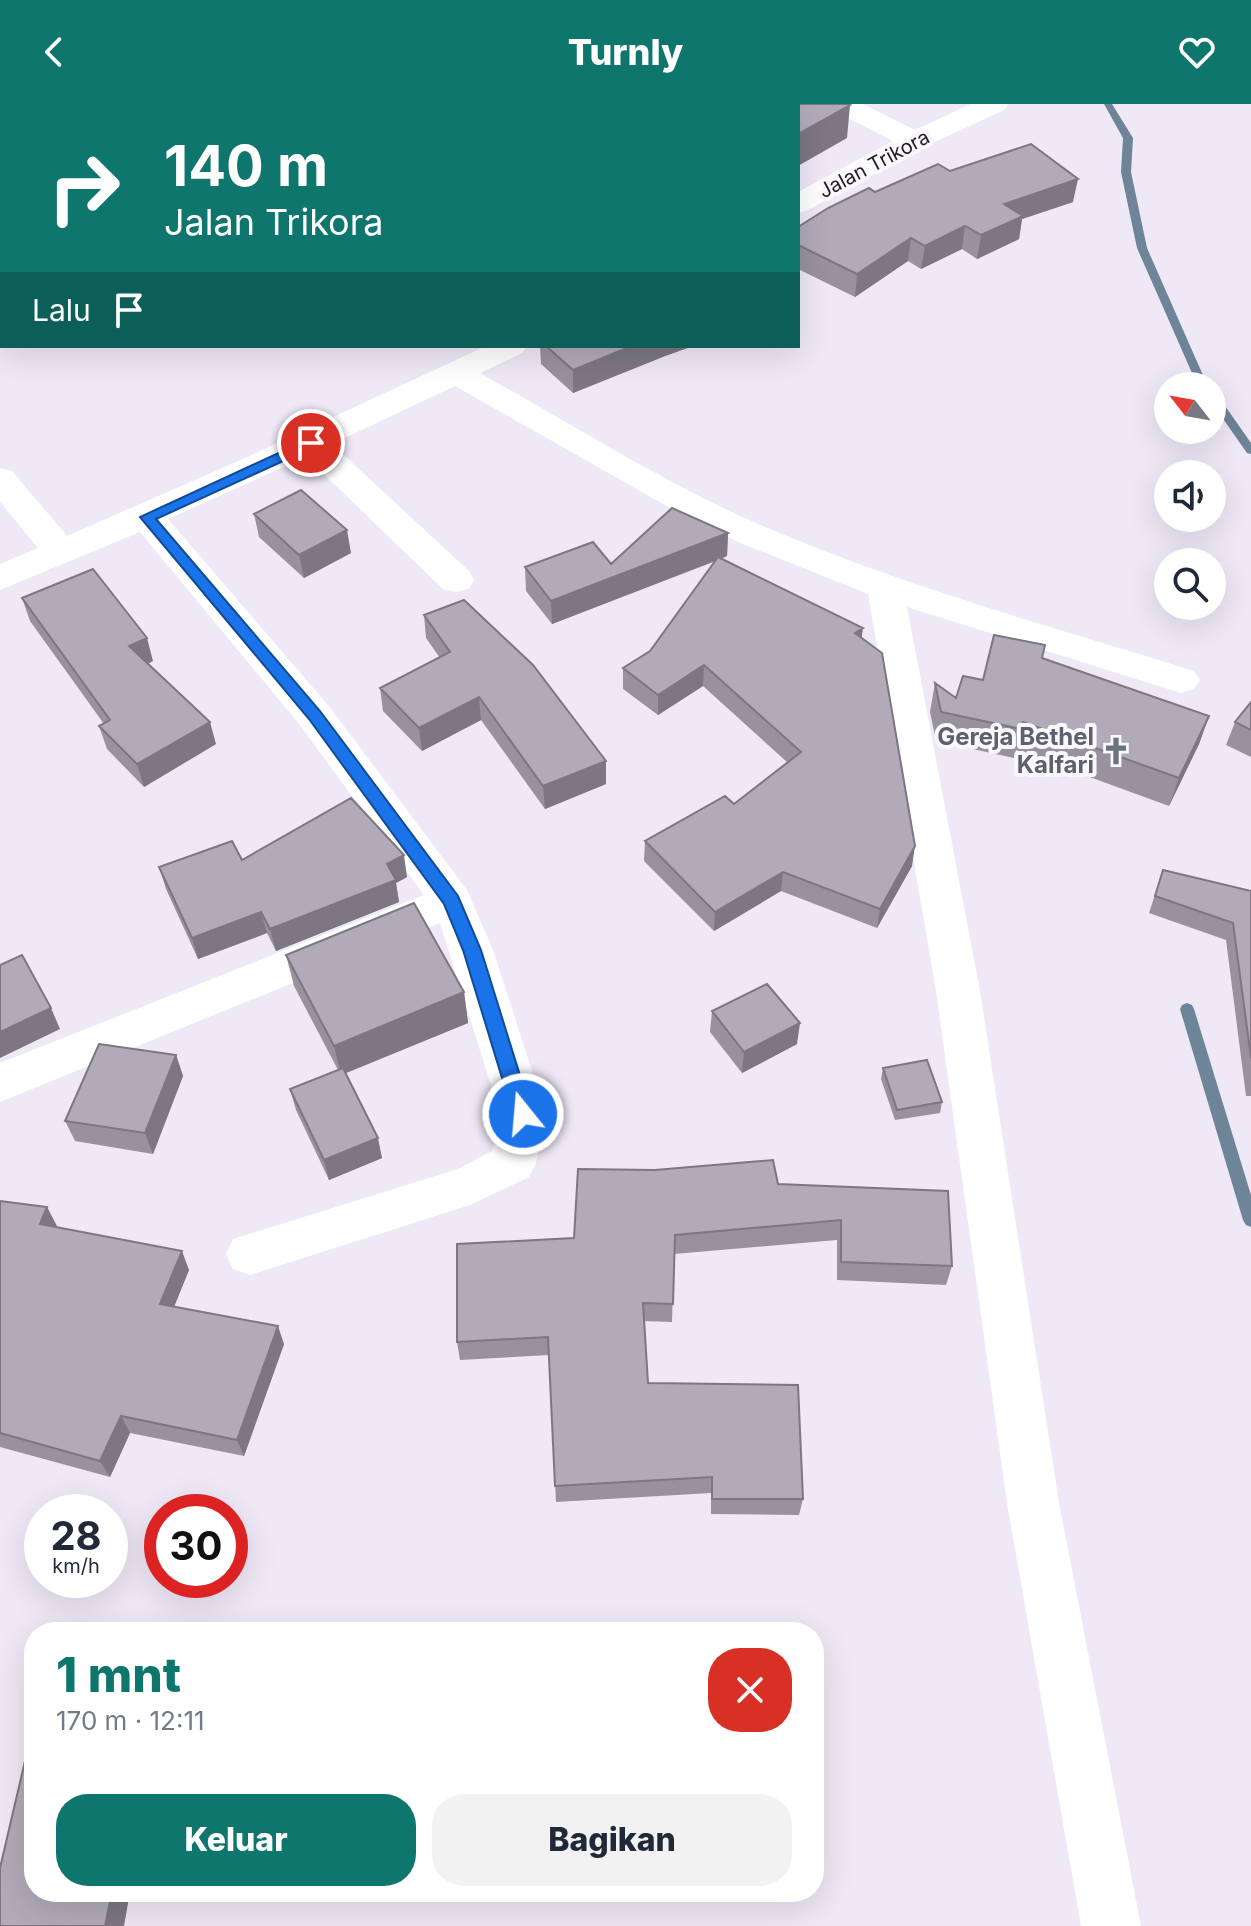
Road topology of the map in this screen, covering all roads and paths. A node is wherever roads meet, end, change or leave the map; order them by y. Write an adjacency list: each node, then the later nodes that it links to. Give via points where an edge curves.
1 (842, 104): 3 (street)
2 (994, 104): 3 (street, Jalan Trikora)
3 (914, 141): 4 (street, Jalan Trikora)
4 (800, 203)
5 (507, 348): 6 (street)
6 (456, 373): 7 (street); 13 (street, via 696,508)
7 (311, 443): 9 (street); 12 (street)
8 (0, 479): 10 (street)
9 (147, 517): 10 (street); 15 (street, via 314,715)
10 (61, 553): 11 (street)
11 (0, 578)
12 (456, 580)
13 (885, 587): 14 (street); 18 (street, via 958,991 1037,1525)
14 (1181, 680)
15 (452, 901): 16 (street); 17 (street, via 523,1114 513,1163 470,1185)
16 (0, 1083)
17 (250, 1254)
18 (1111, 1926)

